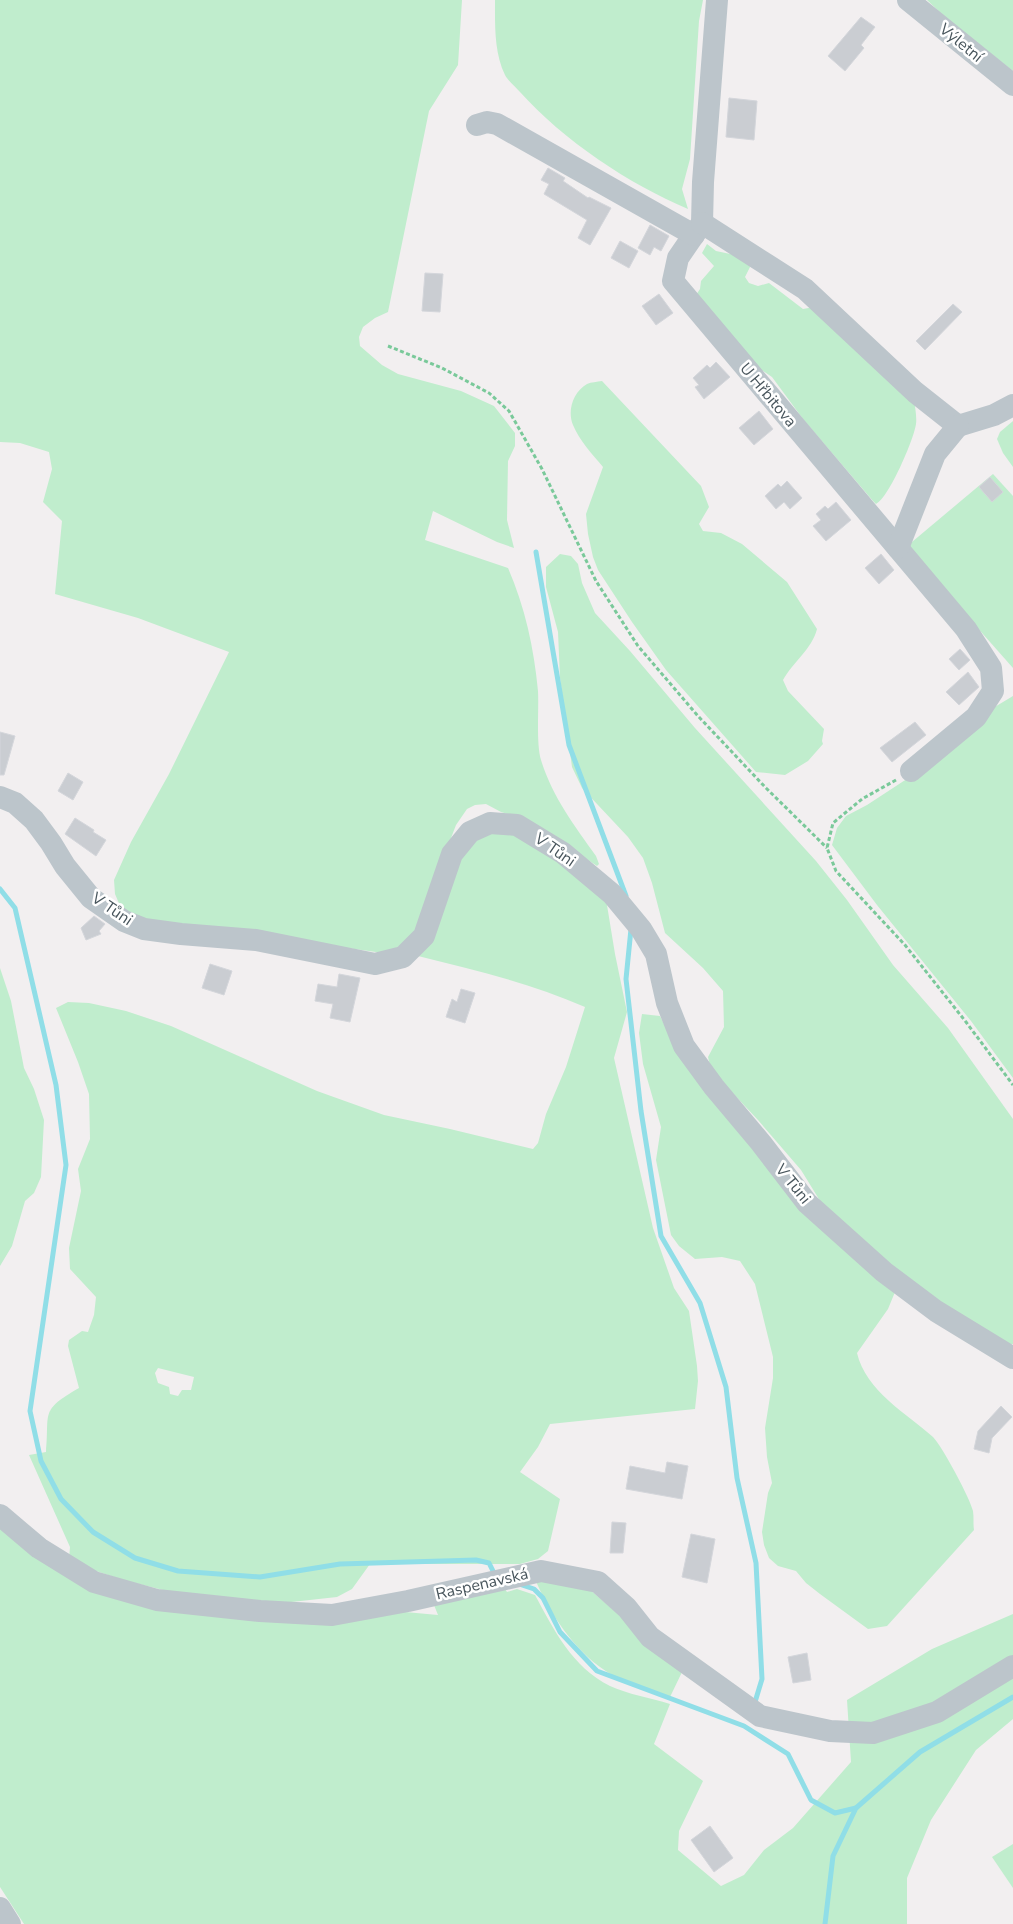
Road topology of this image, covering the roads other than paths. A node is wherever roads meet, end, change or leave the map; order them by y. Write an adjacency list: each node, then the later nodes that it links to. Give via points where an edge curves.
1 (717, 0): 5 (street)
2 (908, 0): 3 (street, Výletní)
3 (1013, 86)
4 (476, 126): 5 (street, via 487,122 497,124)
5 (698, 229): 7 (street, via 805,289 915,392); 8 (street, U Hřbitova, via 678,258 673,281)
6 (1013, 405): 7 (street, via 994,415)
7 (958, 426): 8 (street, via 935,454)
8 (898, 548): 9 (street, U Hřbitova, via 966,629 991,668 993,691 976,717)
9 (911, 771)
10 (0, 797): 11 (street, V Tůni, via 15,803 34,820 91,898 124,921 144,929 256,940 375,964 403,957 424,936 452,854 470,832 490,823 517,824 563,853 612,894 641,929 656,954 667,1003 684,1046 807,1203 884,1272 936,1312)
11 (1013, 1358)
12 (0, 1515): 13 (street, Raspenavská, via 39,1548 94,1582 157,1600 332,1615 541,1571 598,1582 627,1608 650,1637 760,1716 830,1731 873,1733 937,1712)
13 (1013, 1666)
14 (0, 1908): 15 (street)
15 (10, 1924)

